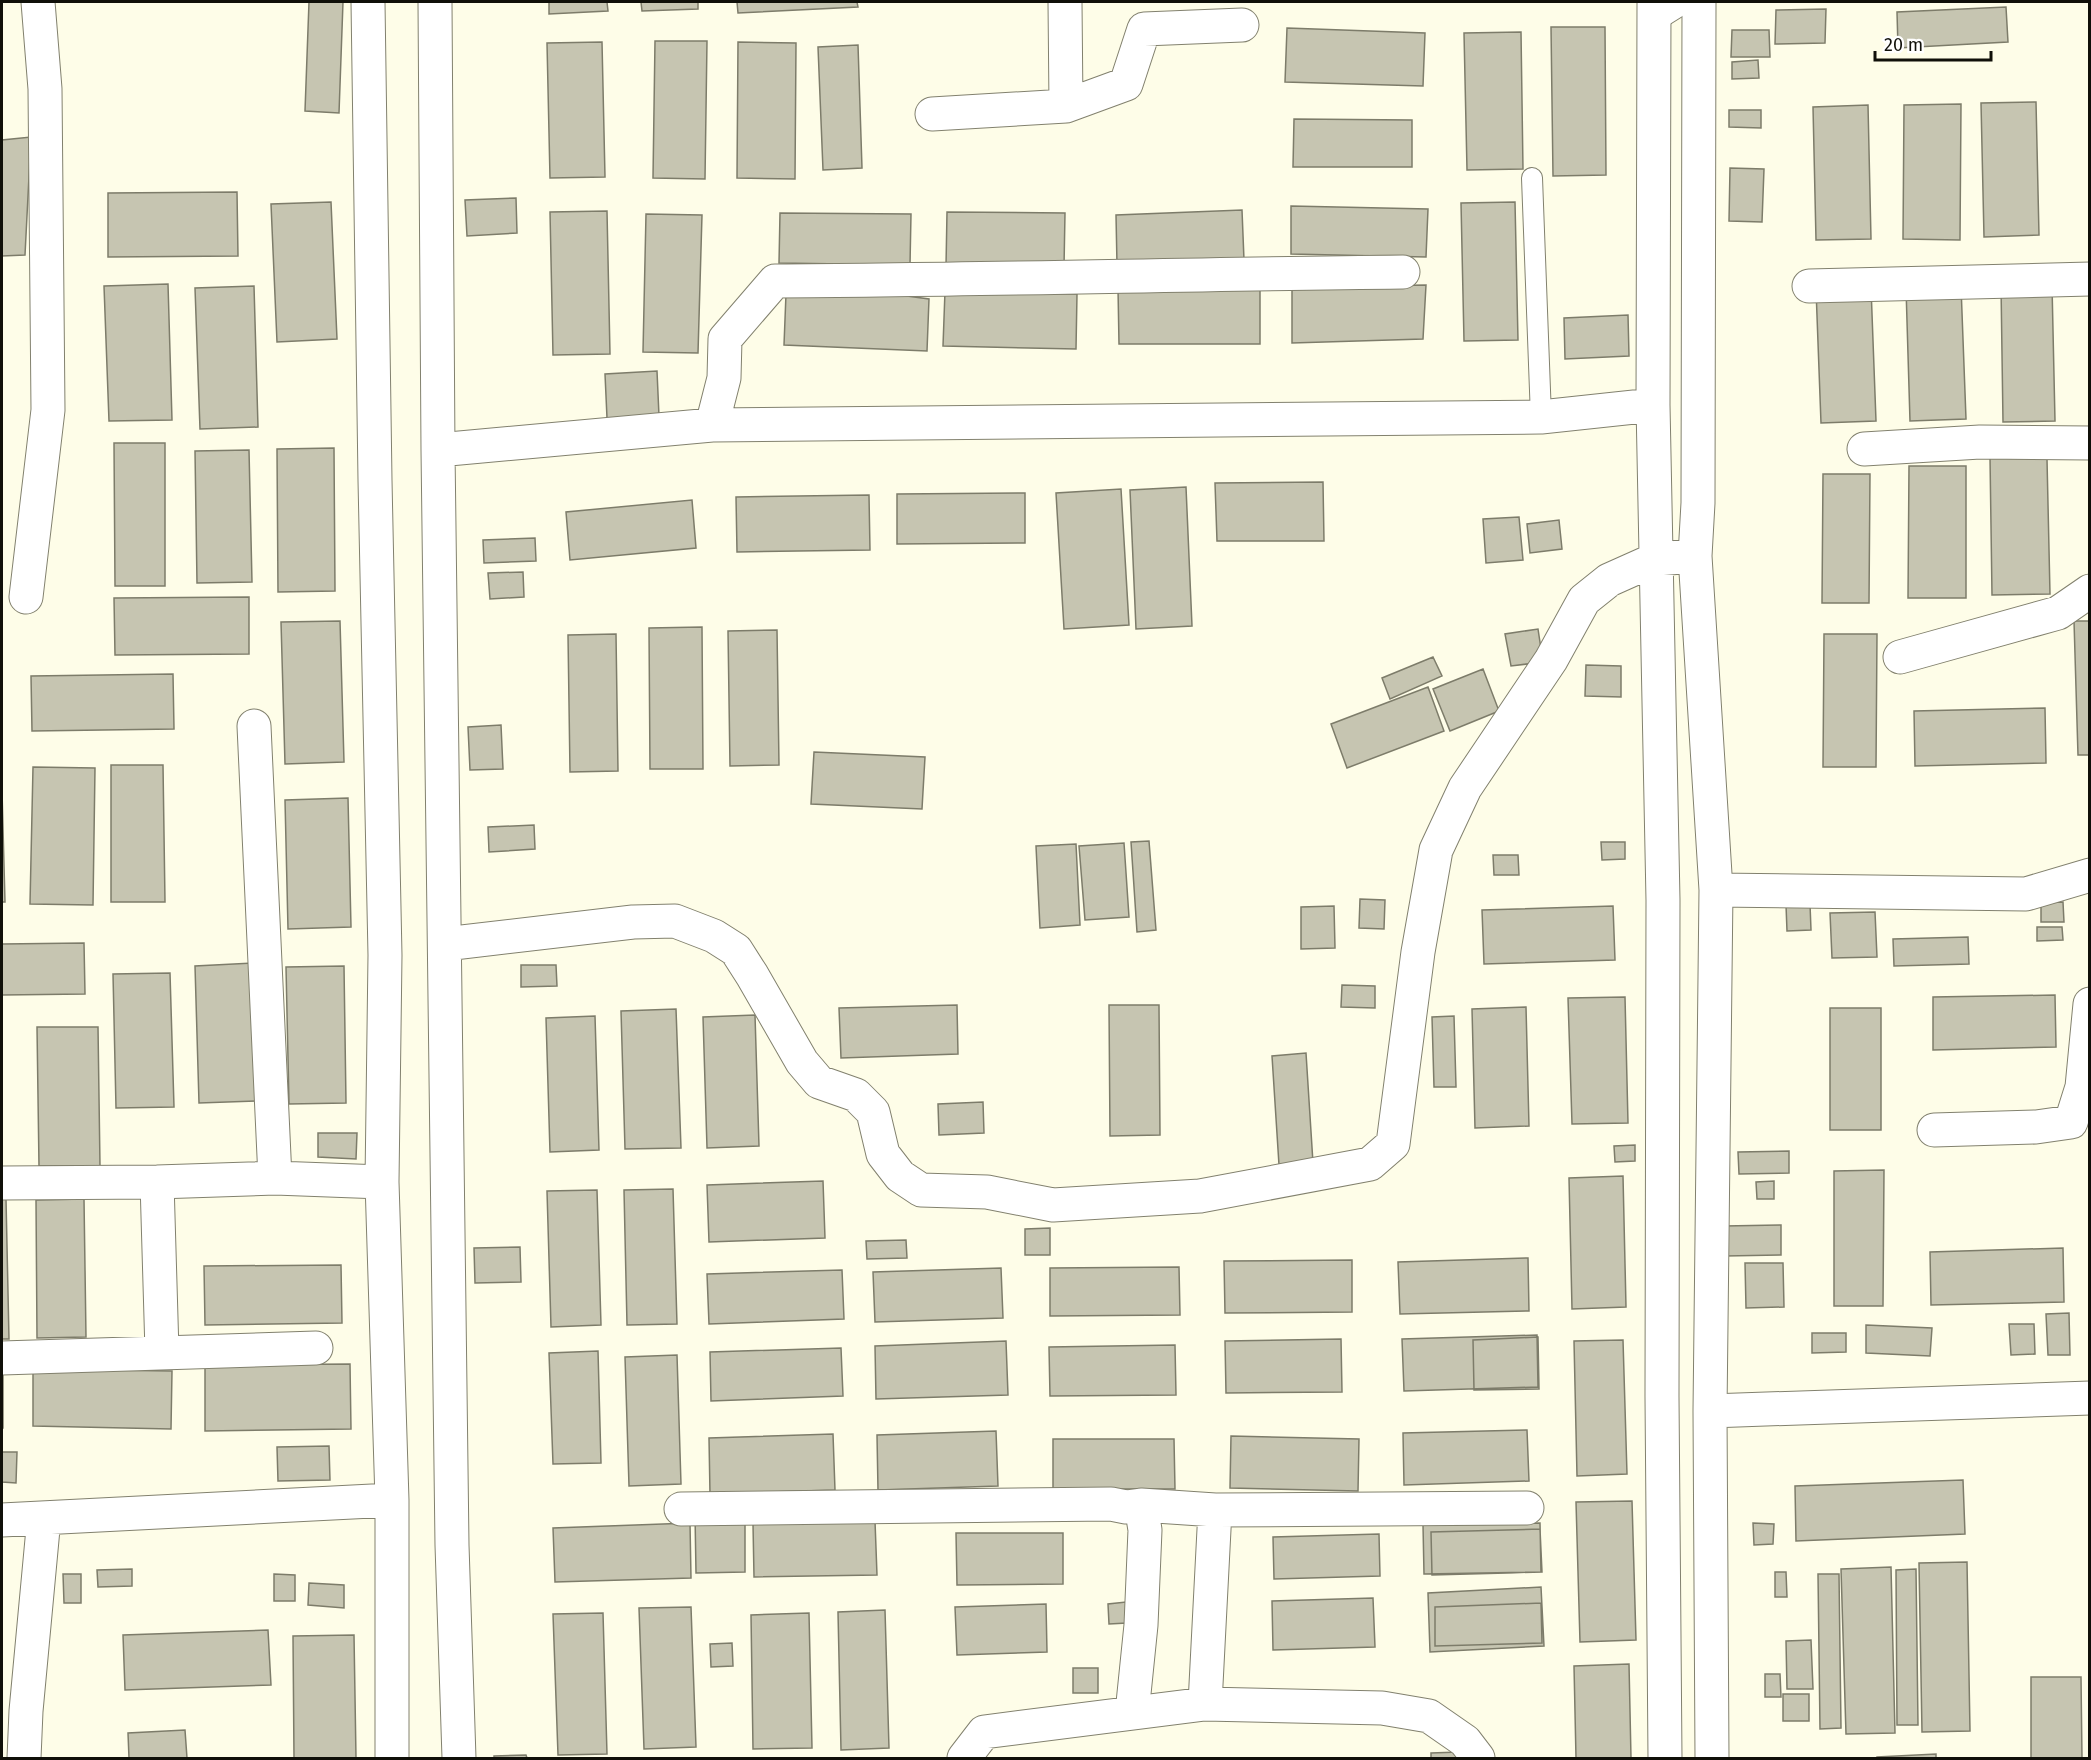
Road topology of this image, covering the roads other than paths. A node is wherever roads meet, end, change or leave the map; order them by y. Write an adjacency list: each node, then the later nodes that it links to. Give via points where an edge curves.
1 (38, 2): 24 (street, via 45,89 48,410)
2 (368, 2): 34 (street, via 386,955)
3 (435, 2): 20 (street)
4 (1065, 2): 9 (street)
5 (1686, 2): 7 (lane)
6 (1700, 2): 21 (street)
7 (1654, 12): 15 (street)
8 (1242, 24): 9 (street, via 1144,29 1126,84)
9 (1066, 106): 10 (street)
10 (932, 114)
11 (1532, 178): 16 (lane)
12 (1403, 272): 17 (street, via 775,281 725,339 724,378)
13 (2090, 279): 14 (street)
14 (1809, 286)
15 (1653, 405): 16 (street); 22 (street)
16 (1541, 417): 17 (street)
17 (712, 425): 20 (street)
18 (2090, 443): 19 (street, via 1980,442)
19 (1864, 449)
20 (438, 450): 29 (street)
21 (1695, 556): 22 (street); 28 (street)
22 (1656, 559): 29 (street, via 1609,580 1584,600 1551,660 1465,788 1436,850 1418,952 1393,1144 1370,1164 1200,1196 1053,1205 987,1192 921,1190 900,1176 883,1154 873,1112 856,1095 819,1082 802,1062 736,951 714,936 675,921 633,921); 56 (street, via 1663,900)
23 (2090, 591): 25 (street, via 2058,613)
24 (26, 597)
25 (1900, 657)
26 (254, 726): 32 (street)
27 (2090, 876): 28 (street, via 2026,894)
28 (1716, 890): 40 (street)
29 (445, 944): 53 (street, via 452,1545)
30 (2090, 1004): 31 (street, via 2082,1087 2071,1122)
31 (1934, 1130)
32 (274, 1178): 33 (street); 34 (street)
33 (157, 1182): 35 (street); 37 (street)
34 (382, 1182): 41 (street)
35 (2, 1183)
36 (316, 1348): 37 (street)
37 (162, 1352): 38 (street)
38 (2, 1358)
39 (2090, 1398): 40 (street)
40 (1710, 1411): 57 (street)
41 (392, 1500): 46 (street); 52 (street)
42 (1141, 1505): 44 (street); 45 (street); 50 (street, via 1145,1530 1141,1625)
43 (1527, 1508): 45 (street)
44 (681, 1509)
45 (1215, 1510): 48 (street)
46 (44, 1518): 47 (street); 49 (street)
47 (2, 1520)
48 (1205, 1704): 50 (street); 55 (street, via 1382,1708 1429,1716 1465,1741)
49 (14, 1712): 51 (street)
50 (1132, 1713): 54 (street, via 984,1732)
51 (24, 1758)
52 (392, 1758)
53 (459, 1758)
54 (964, 1758)
55 (1478, 1758)
56 (1665, 1758)
57 (1712, 1758)

